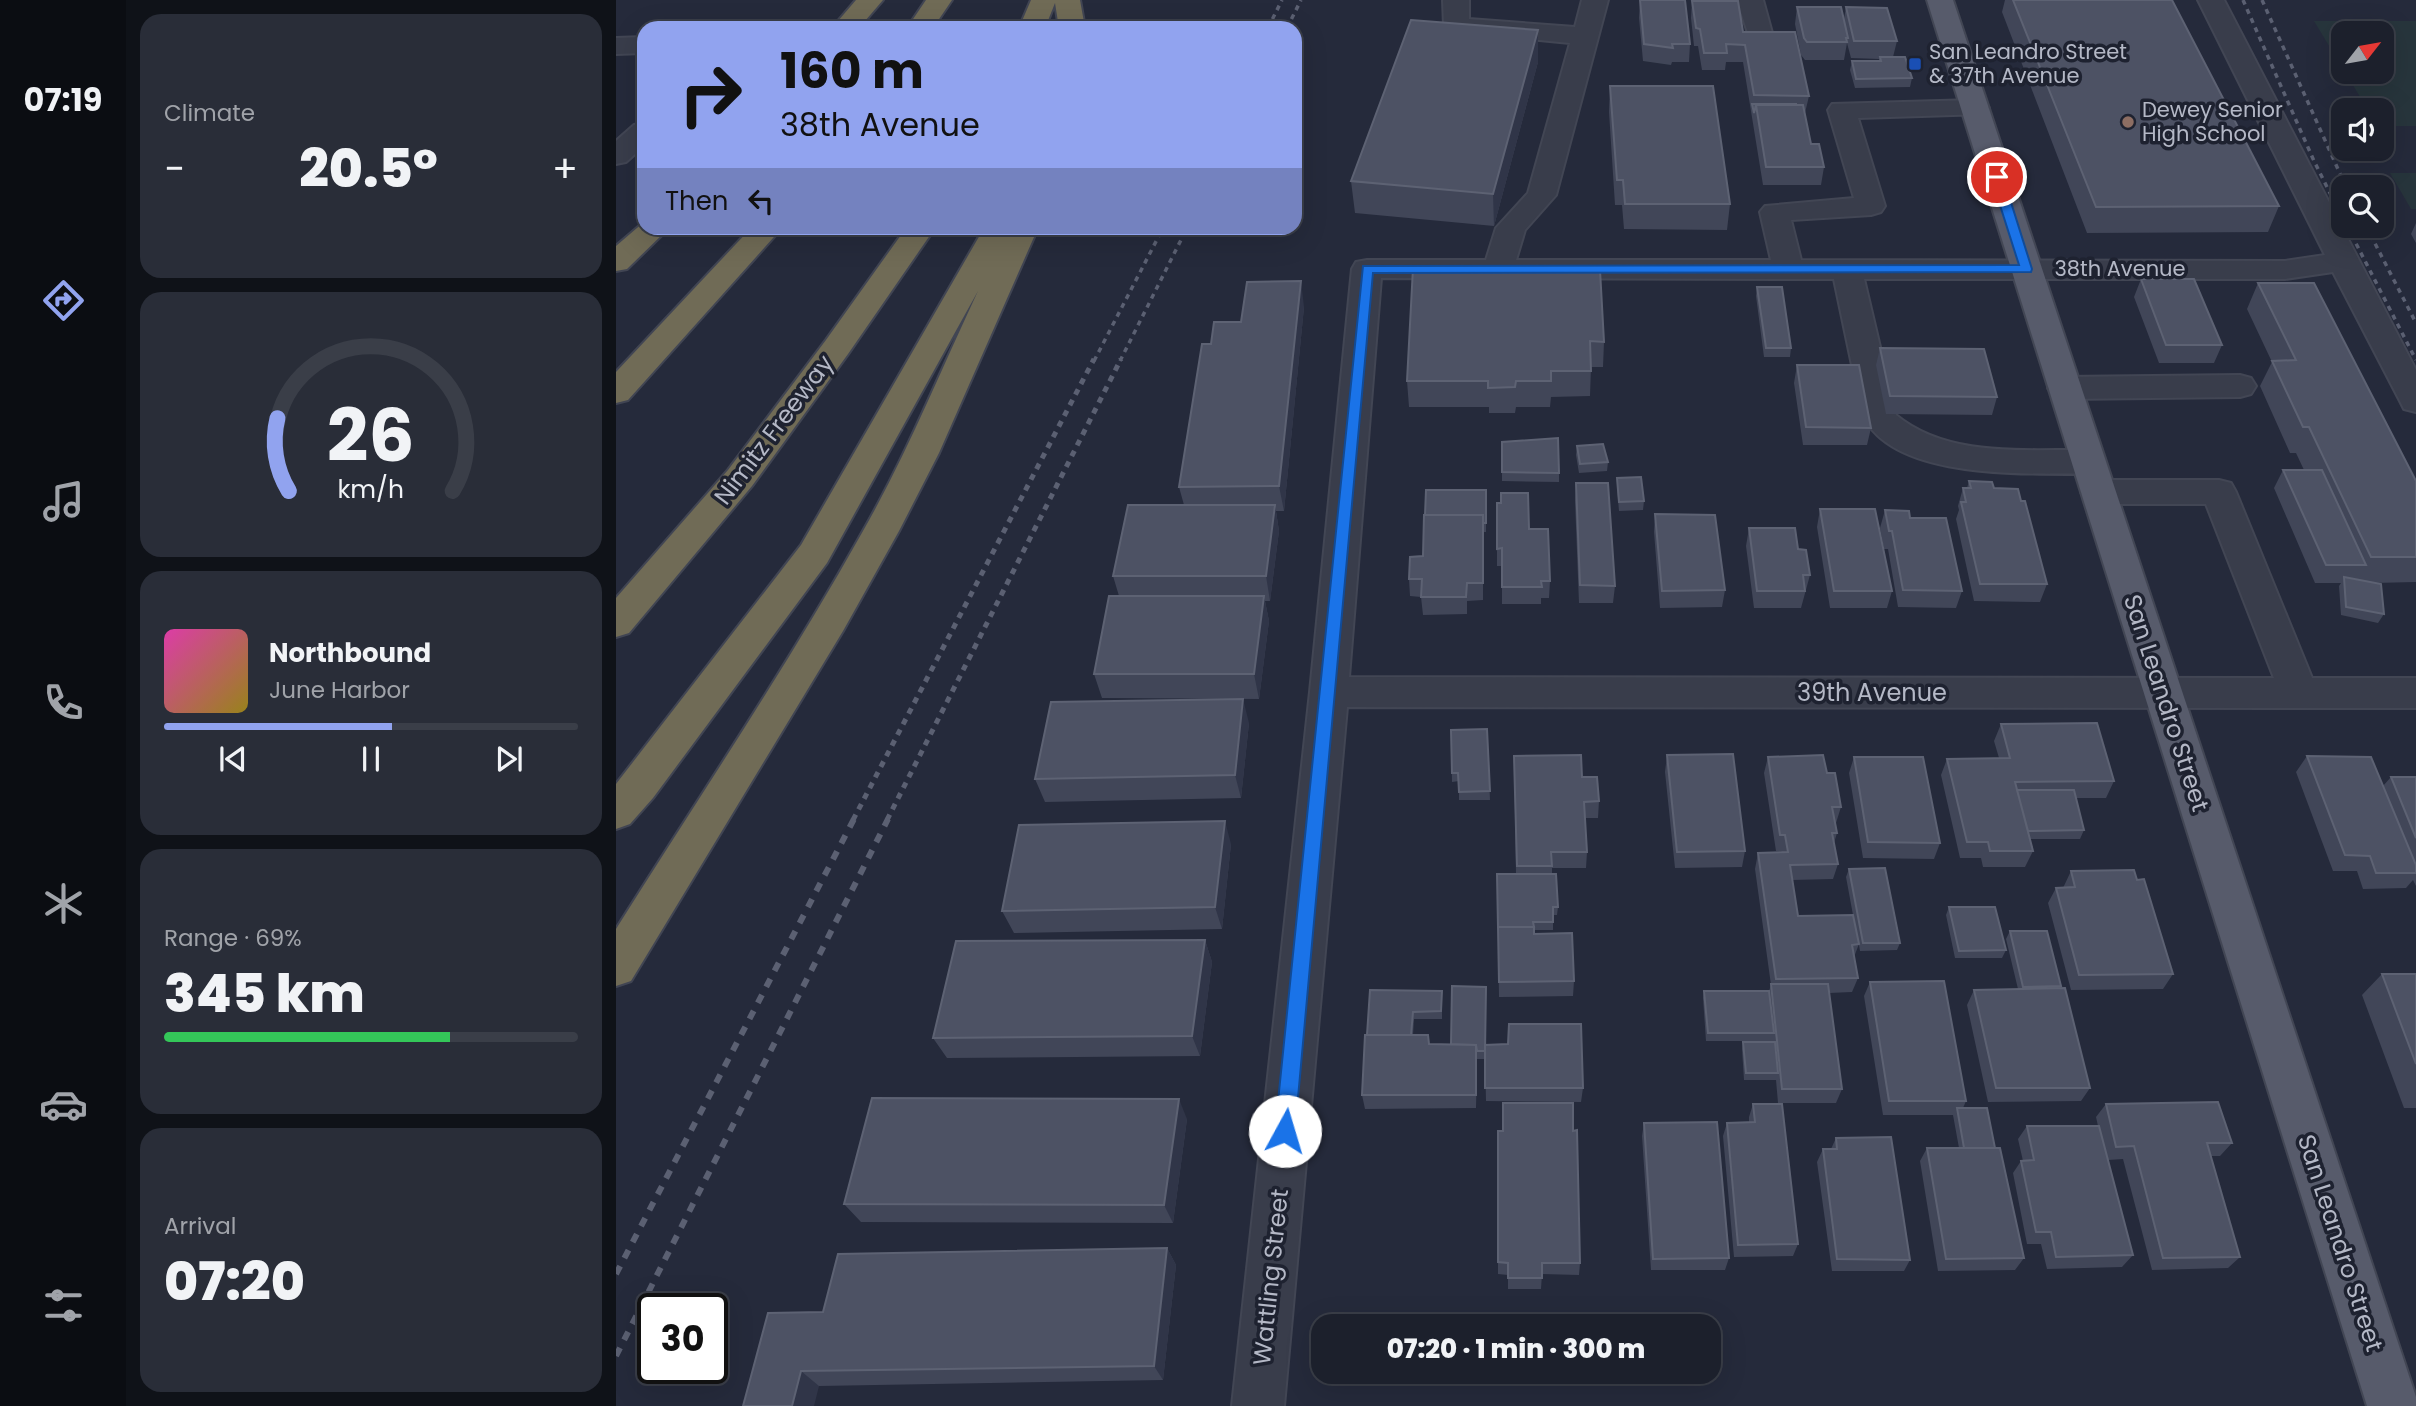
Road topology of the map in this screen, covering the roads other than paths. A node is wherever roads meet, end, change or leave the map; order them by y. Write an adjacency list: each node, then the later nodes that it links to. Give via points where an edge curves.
1 (870, 0): 10 (highway)
2 (939, 0): 11 (highway)
3 (1044, 0): 12 (highway)
4 (1067, 0): 13 (highway)
5 (1456, 0): 14 (street, via 1457,26)
6 (1595, 0): 14 (street)
7 (1750, 0): 15 (street)
8 (1940, 0): 18 (main road, San Leandro Street)
9 (2211, 0): 26 (street)
10 (851, 21)
11 (925, 21)
12 (1035, 21)
13 (1071, 21)
14 (1585, 36): 29 (street, via 1542,195 1511,228)
15 (1761, 40)
16 (637, 45): 17 (street)
17 (616, 46)
18 (1975, 108): 30 (street, via 1842,110 1871,206 1775,212); 32 (main road, San Leandro Street)
19 (637, 137): 20 (street)
20 (616, 156)
21 (646, 235): 27 (highway)
22 (761, 235): 35 (highway)
23 (915, 235): 38 (highway, Nimitz Freeway, via 740,478)
24 (995, 235): 43 (highway, via 814,554)
25 (1020, 235): 44 (highway, via 922,453 881,531)
26 (2343, 261): 32 (street, 38th Avenue, via 2285,270); 36 (street)
27 (616, 262)
28 (1367, 269): 29 (street, 38th Avenue); 39 (street, Wattling Street)
29 (1498, 269): 30 (street, 38th Avenue)
30 (1788, 269): 31 (street, 38th Avenue)
31 (1848, 269): 32 (street, 38th Avenue); 37 (street, via 1876,403 1890,430 1924,447 1952,454)
32 (2026, 269): 34 (main road, San Leandro Street)
33 (2240, 386): 34 (street)
34 (2064, 388): 37 (main road, San Leandro Street)
35 (616, 391)
36 (2416, 401)
37 (2093, 477): 40 (main road, San Leandro Street); 41 (street, via 2219,492)
38 (616, 623)
39 (1329, 692): 40 (street, 39th Avenue); 45 (street, Wattling Street)
40 (2163, 694): 41 (street, 39th Avenue); 46 (main road, San Leandro Street)
41 (2299, 694): 42 (street, 39th Avenue)
42 (2416, 694)
43 (616, 812)
44 (616, 967)
45 (1258, 1406)
46 (2393, 1406)

